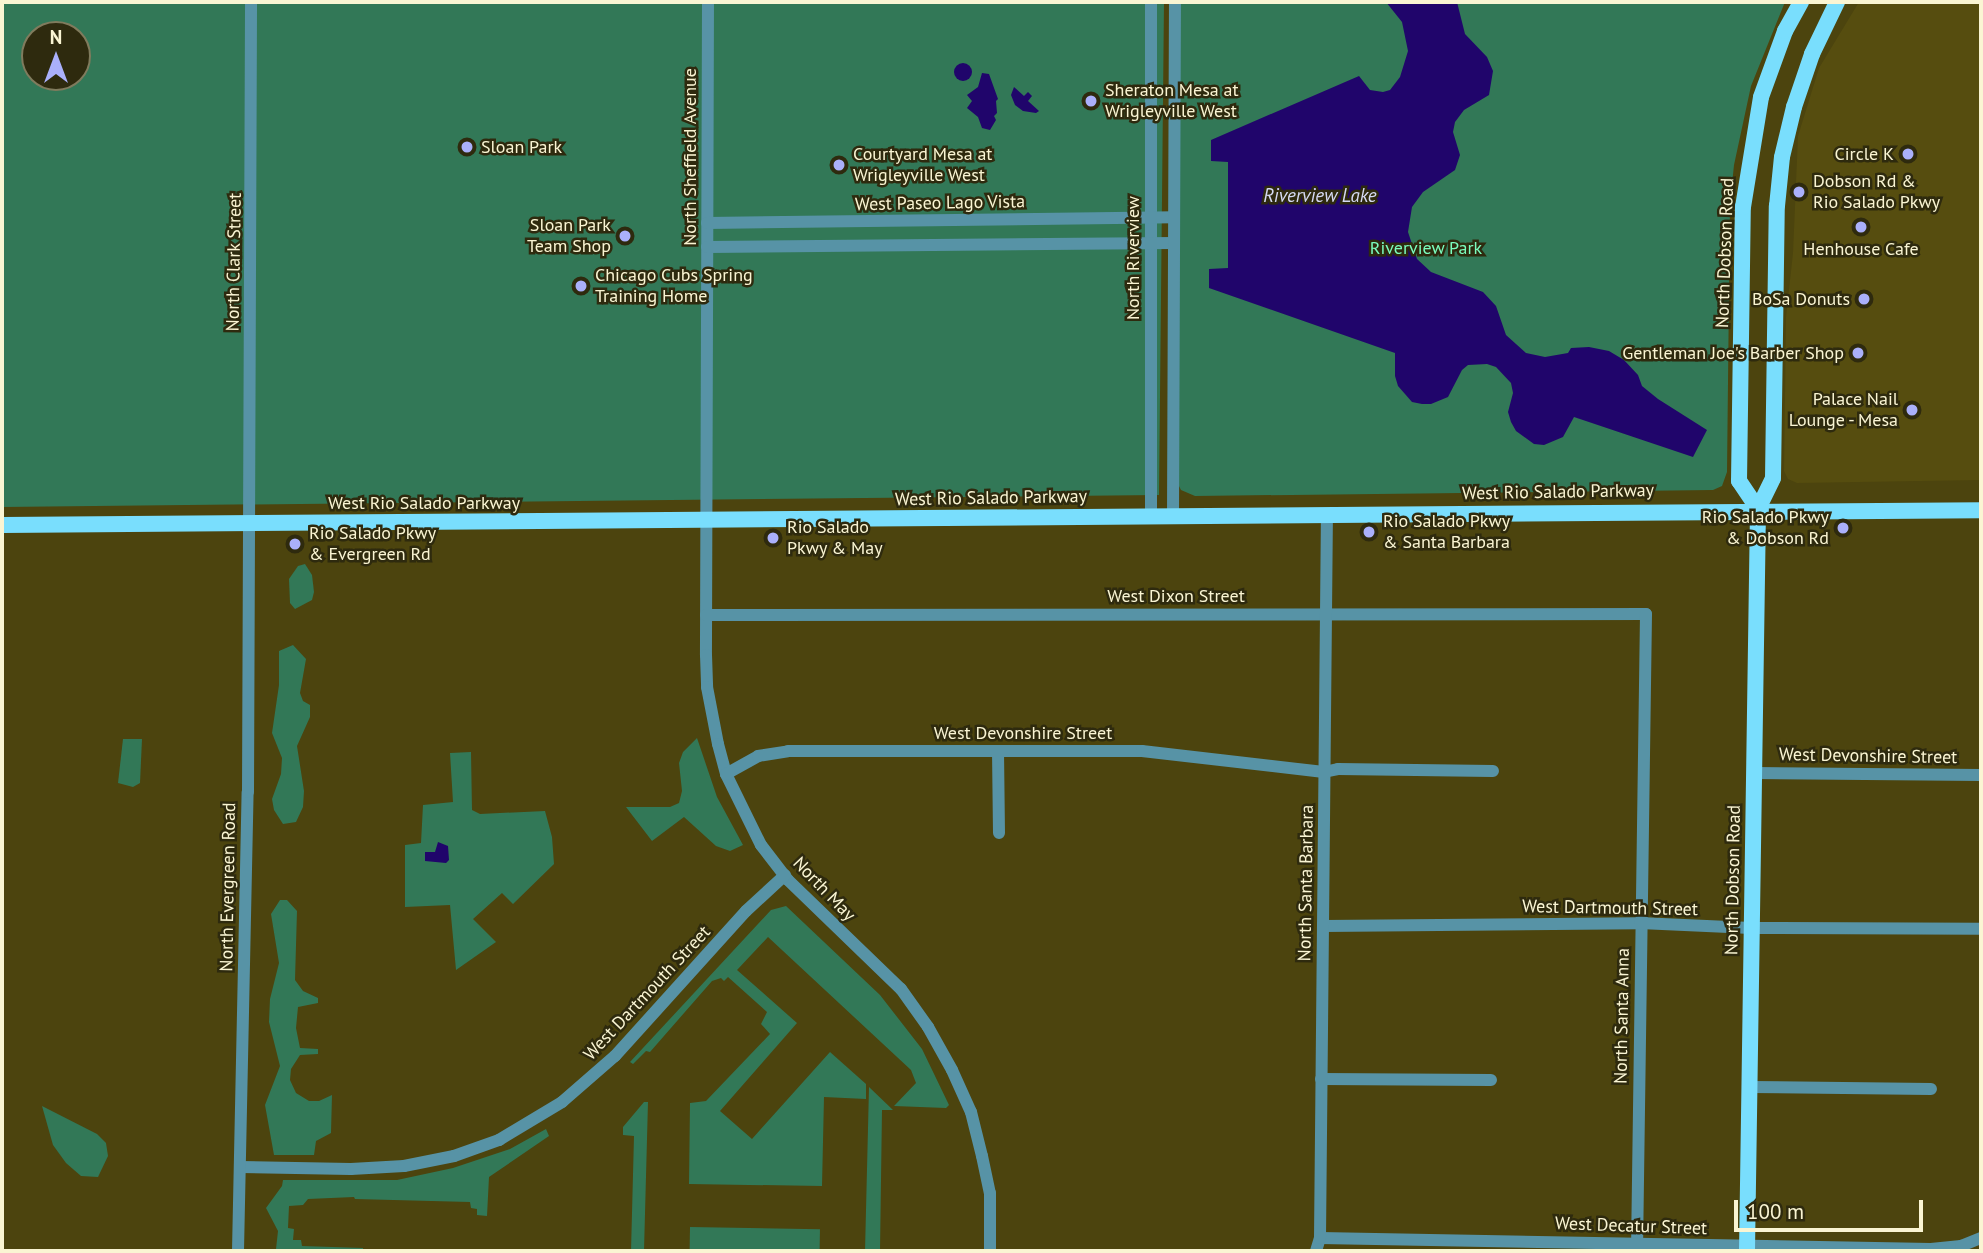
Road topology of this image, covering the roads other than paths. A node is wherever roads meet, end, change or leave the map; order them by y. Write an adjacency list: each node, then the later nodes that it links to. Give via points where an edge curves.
1 (251, 2): 23 (street, North Clark Street)
2 (708, 2): 12 (street, North Sheffield Avenue)
3 (1151, 2): 7 (street, North Riverview)
4 (1174, 2): 8 (street)
5 (1801, 2): 17 (main road, North Dobson Road, via 1760,97 1743,208 1739,481)
6 (1837, 2): 17 (main road, North Dobson Road, via 1812,54 1782,158 1777,206 1773,478)
7 (1151, 101): 8 (street); 10 (street, North Riverview)
8 (1174, 101): 9 (street)
9 (1174, 217): 10 (street, West Paseo Lago Vista); 13 (street)
10 (1151, 218): 11 (street, West Paseo Lago Vista); 14 (street, North Riverview)
11 (928, 220): 12 (street, West Paseo Lago Vista); 15 (street)
12 (707, 223): 16 (street, North Sheffield Avenue)
13 (1174, 243): 14 (street); 21 (street)
14 (1151, 244): 15 (street); 20 (street, North Riverview)
15 (929, 245): 16 (street)
16 (707, 247): 22 (street, North Sheffield Avenue)
17 (1758, 509): 18 (main road, West Rio Salado Parkway); 19 (main road, West Rio Salado Parkway); 31 (main road, North Dobson Road)
18 (1981, 510)
19 (1327, 514): 21 (main road, West Rio Salado Parkway); 27 (street, North Santa Barbara)
20 (1151, 515): 21 (main road, West Rio Salado Parkway); 22 (main road, West Rio Salado Parkway)
21 (1173, 515)
22 (706, 522): 23 (main road, West Rio Salado Parkway); 26 (street, North May)
23 (250, 523): 24 (main road, West Rio Salado Parkway); 44 (street, North Evergreen Road)
24 (2, 525)
25 (1646, 614): 27 (street, West Dixon Street); 36 (street, North Santa Anna)
26 (706, 615): 27 (street, West Dixon Street); 32 (street, North May, via 707,687)
27 (1328, 615): 30 (street, North Santa Barbara)
28 (998, 751): 30 (street, West Devonshire Street, via 1156,752); 32 (street, West Devonshire Street, via 788,751 758,756); 34 (street)
29 (1493, 771): 30 (street, West Devonshire Street)
30 (1324, 772): 37 (street, North Santa Barbara)
31 (1754, 773): 33 (street, West Devonshire Street); 38 (main road, North Dobson Road)
32 (726, 774): 35 (street, North May, via 761,845)
33 (1981, 775)
34 (999, 834)
35 (785, 875): 44 (street, West Dartmouth Street, via 746,911 615,1056 562,1102 499,1140 454,1156 404,1166); 51 (street, North May, via 901,989 953,1070 971,1112 990,1193)
36 (1640, 923): 37 (street, West Dartmouth Street); 38 (street, West Dartmouth Street); 47 (street, North Santa Anna)
37 (1323, 926): 40 (street, North Santa Barbara)
38 (1751, 928): 39 (street, West Dartmouth Street); 42 (main road, North Dobson Road)
39 (1981, 929)
40 (1321, 1079): 41 (street); 45 (street, North Santa Barbara)
41 (1491, 1080)
42 (1749, 1087): 43 (street); 48 (main road, North Dobson Road)
43 (1931, 1089)
44 (240, 1167): 50 (street, North Evergreen Road)
45 (1320, 1238): 47 (street, West Decatur Street); 52 (street, North Santa Barbara)
46 (1981, 1238): 49 (street, West Decatur Street, via 1961,1246)
47 (1637, 1247): 48 (street, West Decatur Street)
48 (1747, 1249): 49 (street, West Decatur Street)
49 (1865, 1250)
50 (239, 1251)
51 (990, 1251)
52 (1316, 1251)

